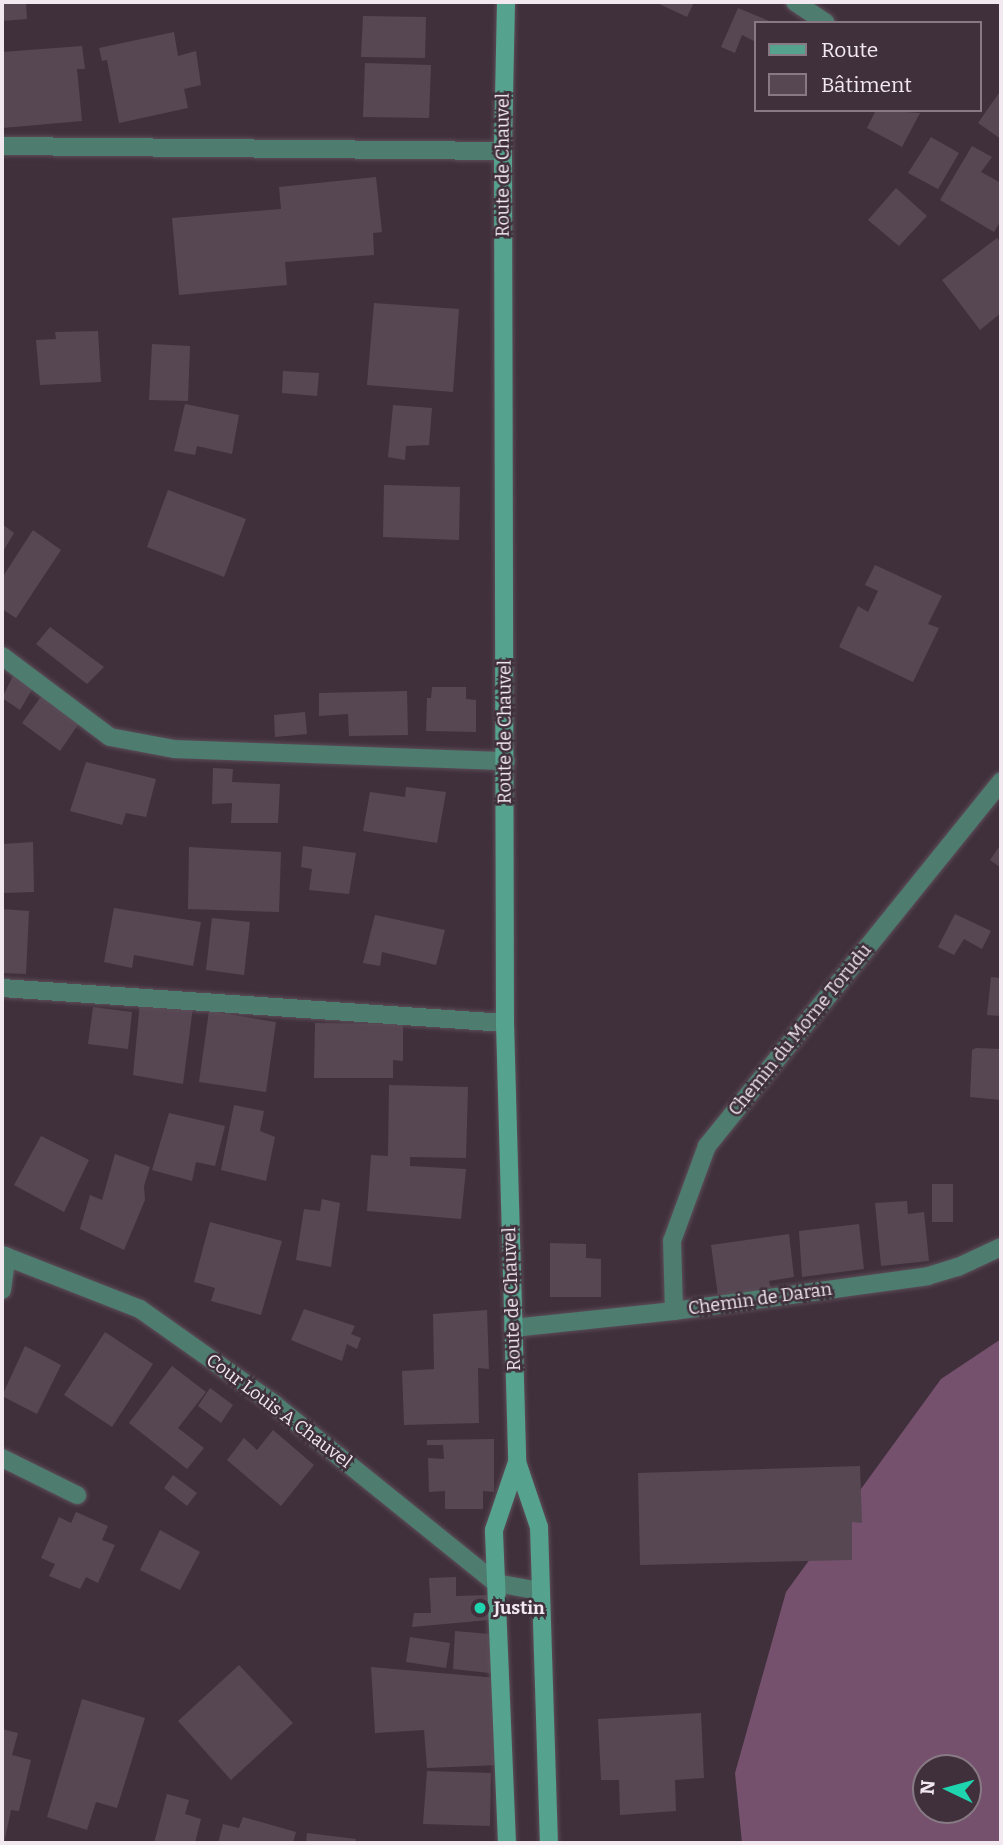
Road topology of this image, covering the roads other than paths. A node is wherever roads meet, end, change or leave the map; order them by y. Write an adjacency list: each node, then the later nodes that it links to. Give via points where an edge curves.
1 (506, 2): 5 (main road, Route de Chauvel)
2 (795, 2): 3 (street)
3 (823, 21)
4 (2, 146): 5 (street)
5 (503, 150): 7 (main road, Route de Chauvel)
6 (2, 656): 7 (street, via 110,737 175,749)
7 (506, 761): 10 (main road, Route de Chauvel)
8 (1001, 781): 14 (street, Chemin du Morne Torudu, via 707,1146 671,1241)
9 (2, 988): 10 (street)
10 (505, 1023): 15 (main road, Route de Chauvel)
11 (1001, 1247): 14 (street, Chemin de Daran, via 928,1276)
12 (5, 1255): 13 (street); 19 (street, Cour Louis A Chauvel, via 139,1309 274,1404)
13 (2, 1290)
14 (674, 1311): 15 (street, Chemin de Daran)
15 (513, 1328): 17 (main road, Route de Chauvel)
16 (2, 1458): 18 (street)
17 (517, 1462): 19 (main road, Route de Chauvel, via 494,1530); 20 (main road, Route de Chauvel, via 538,1527)
18 (77, 1495)
19 (496, 1583): 20 (street, Cour Louis A Chauvel); 21 (main road, Route de Chauvel)
20 (540, 1591): 22 (main road, Route de Chauvel)
21 (507, 1843)
22 (549, 1843)

